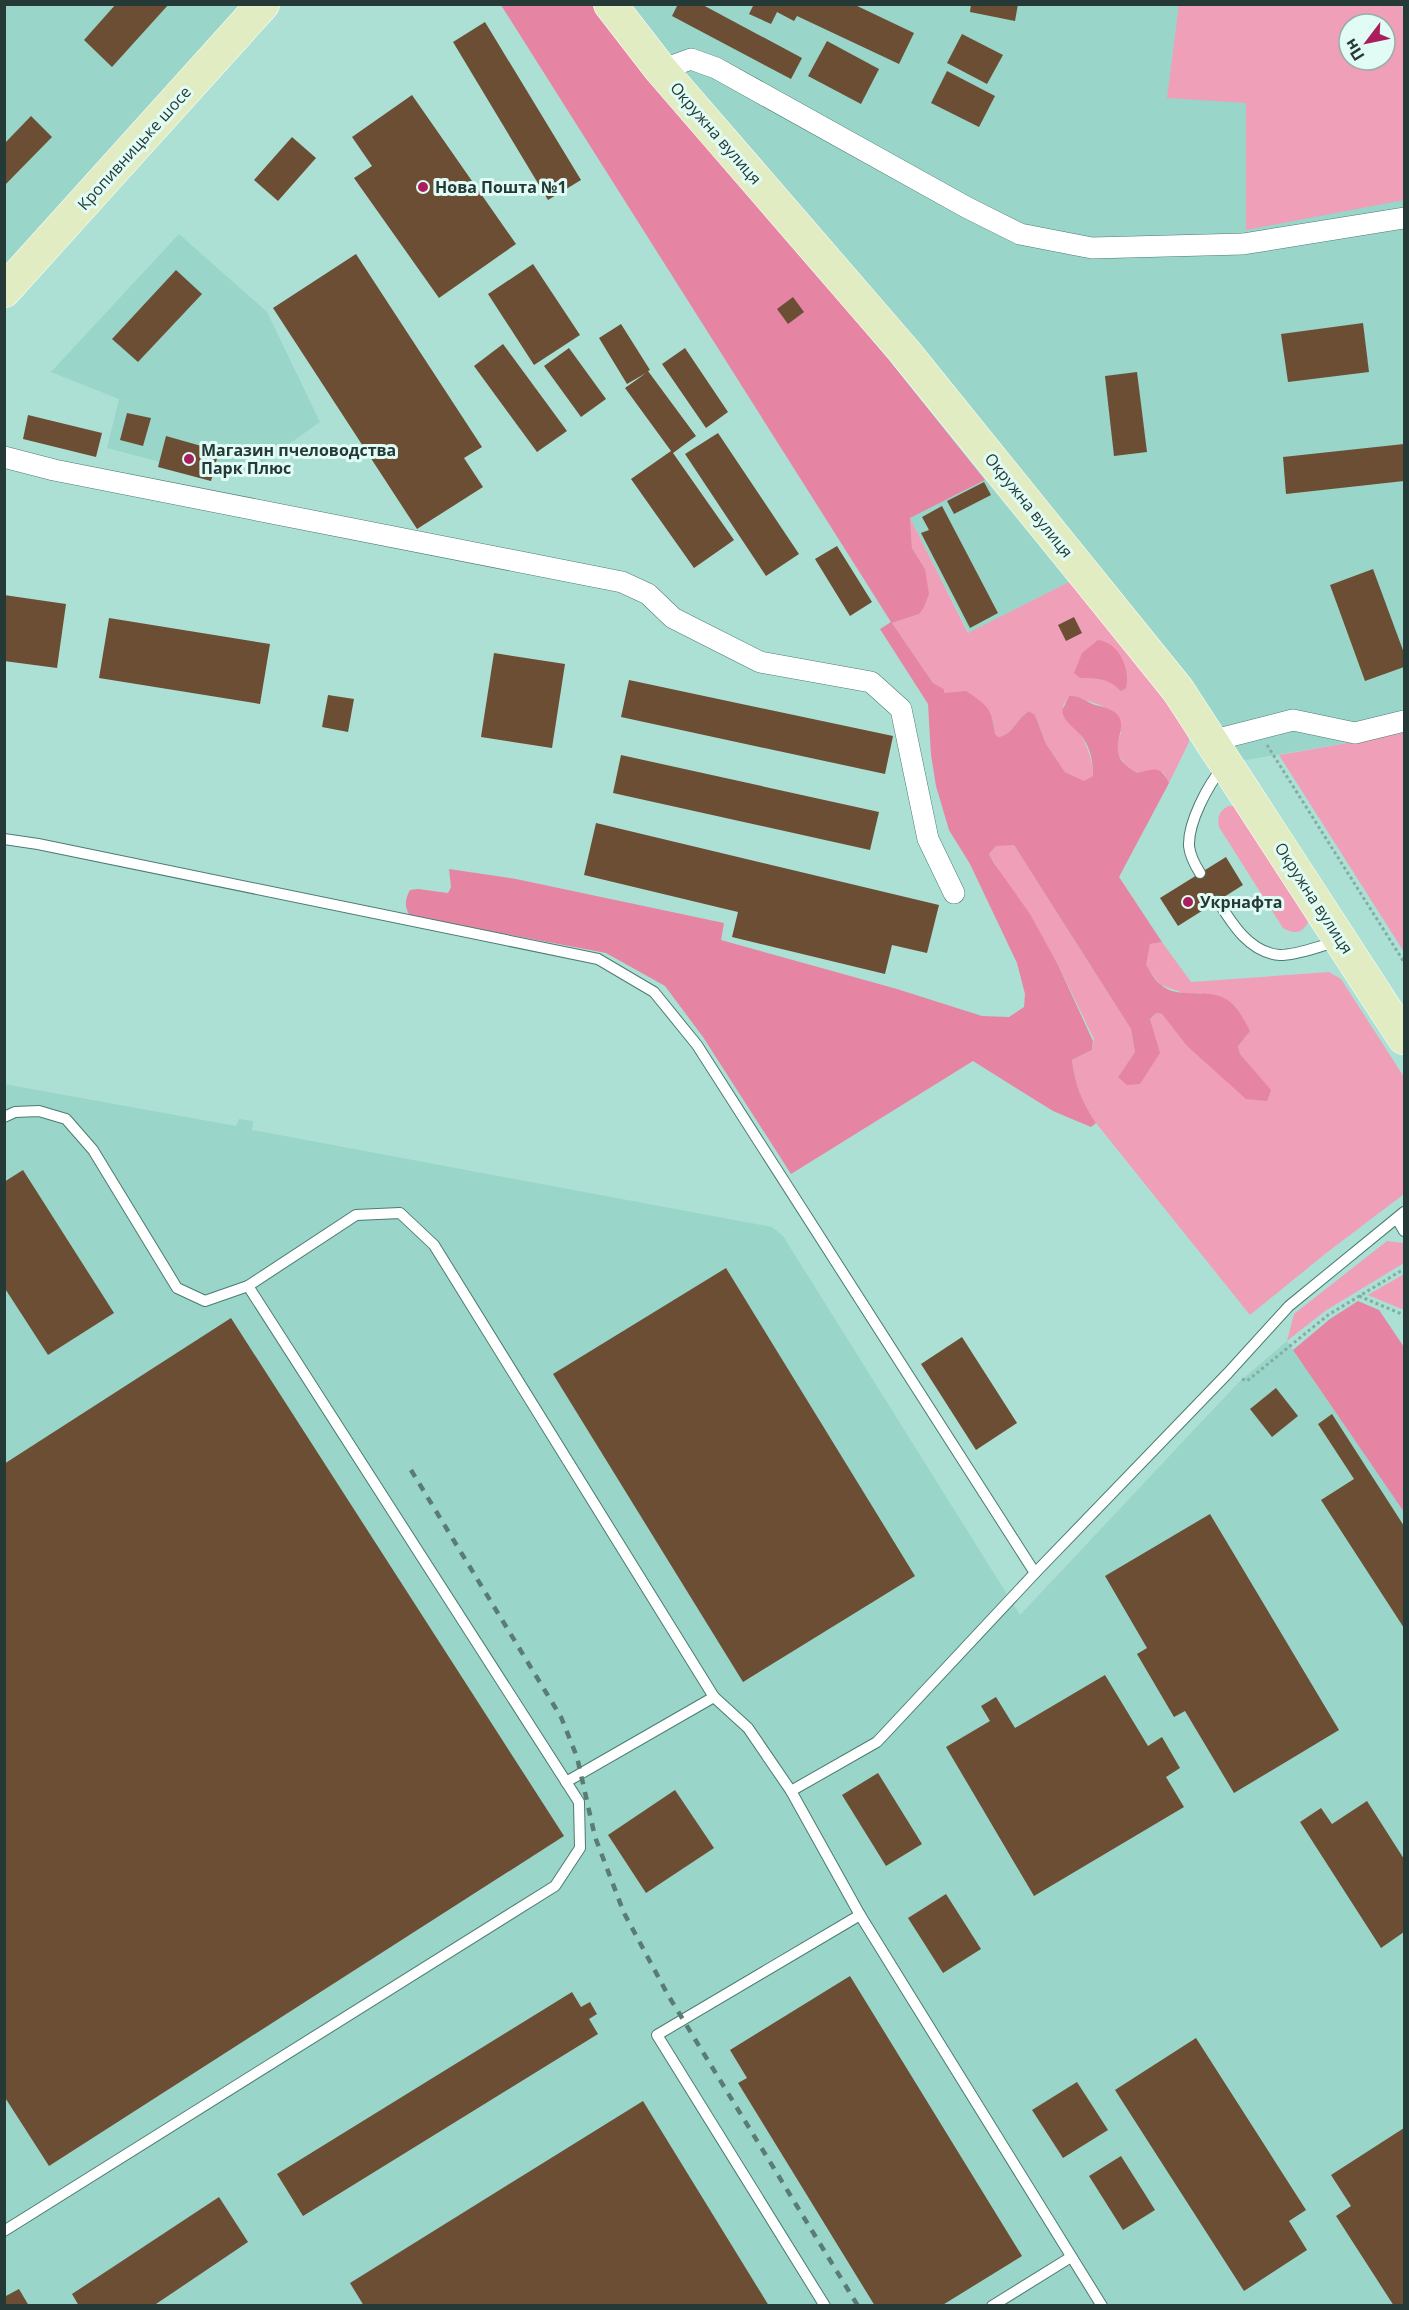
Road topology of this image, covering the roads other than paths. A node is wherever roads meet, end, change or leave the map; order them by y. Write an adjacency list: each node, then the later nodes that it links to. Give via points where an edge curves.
1 (263, 4): 5 (main road, Кропивницьке шосе)
2 (610, 4): 3 (main road, Окружна вулиця)
3 (661, 70): 4 (street, via 691,59 716,68 1020,234 1092,248 1243,244); 8 (main road, Окружна вулиця, via 904,351 1178,690)
4 (1404, 218)
5 (4, 291)
6 (4, 457): 11 (street, via 622,582 648,594 673,618 760,662 871,682 901,709 928,839)
7 (1404, 721): 8 (street, via 1355,733 1293,720 1257,729)
8 (1219, 752): 10 (lane, via 1213,779 1191,831 1189,846); 13 (main road, Окружна вулиця)
9 (4, 839): 19 (lane, via 598,959 654,992 697,1045)
10 (1200, 873)
11 (954, 893)
12 (1218, 901): 13 (lane, via 1247,940 1280,955)
13 (1342, 940): 14 (main road, Окружна вулиця)
14 (1404, 1038)
15 (4, 1117): 18 (lane, via 39,1111 66,1119 93,1150 177,1288 205,1301)
16 (1400, 1216): 17 (lane); 19 (lane, via 1289,1306)
17 (1404, 1231)
18 (248, 1286): 20 (lane, via 356,1215 400,1212 434,1245); 21 (lane)
19 (1035, 1573): 22 (lane, via 877,1742)
20 (714, 1697): 21 (lane); 22 (lane, via 748,1728)
21 (566, 1782): 24 (lane, via 579,1802 579,1848 555,1886)
22 (791, 1791): 23 (lane)
23 (860, 1915): 25 (lane); 26 (lane, via 657,2035)
24 (4, 2230)
25 (1071, 2257): 27 (lane); 28 (lane)
26 (825, 2306)
27 (992, 2306)
28 (1102, 2306)

